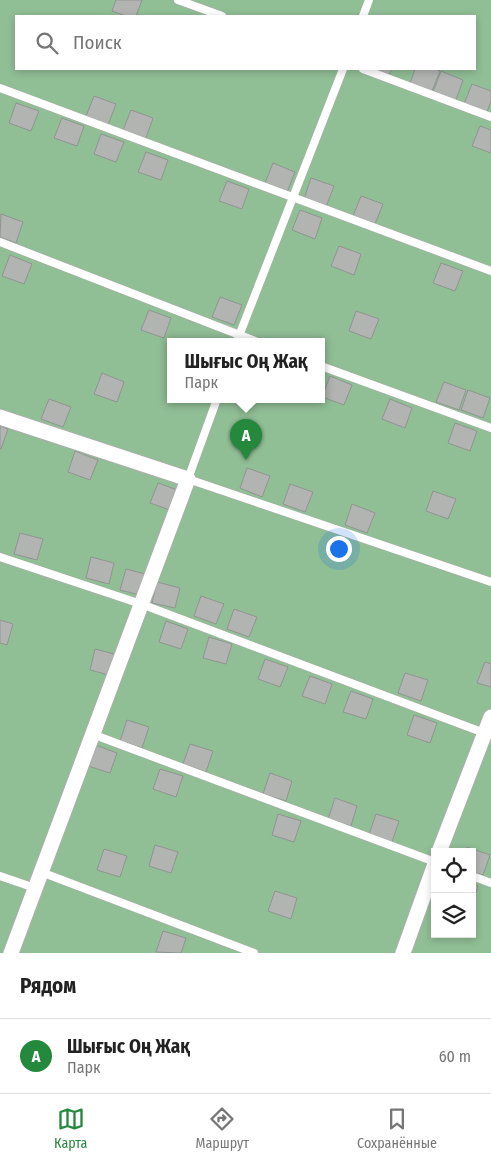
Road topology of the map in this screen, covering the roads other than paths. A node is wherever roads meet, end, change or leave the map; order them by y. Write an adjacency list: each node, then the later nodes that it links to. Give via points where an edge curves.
1 (178, 0): 3 (lane)
2 (369, 0): 4 (lane)
3 (219, 15)
4 (363, 15)
5 (343, 70): 9 (lane)
6 (366, 70): 8 (lane)
7 (0, 88): 9 (lane)
8 (491, 117)
9 (294, 198): 11 (lane); 12 (lane)
10 (0, 242): 12 (lane)
11 (491, 271)
12 (238, 338)
13 (325, 367): 16 (lane)
14 (216, 403): 17 (lane)
15 (0, 416): 17 (street)
16 (491, 428)
17 (188, 479): 19 (lane); 20 (street)
18 (0, 557): 20 (lane)
19 (491, 582)
20 (141, 604): 22 (street); 23 (lane)
21 (491, 717): 23 (street)
22 (92, 734): 25 (lane); 26 (street)
23 (488, 734): 24 (street)
24 (441, 848)
25 (431, 861)
26 (41, 872): 31 (street); 33 (lane)
27 (431, 874): 34 (street)
28 (0, 876): 31 (lane)
29 (476, 877): 30 (lane)
30 (491, 883)
31 (35, 888): 32 (street)
32 (11, 953)
33 (254, 953)
34 (403, 953)

